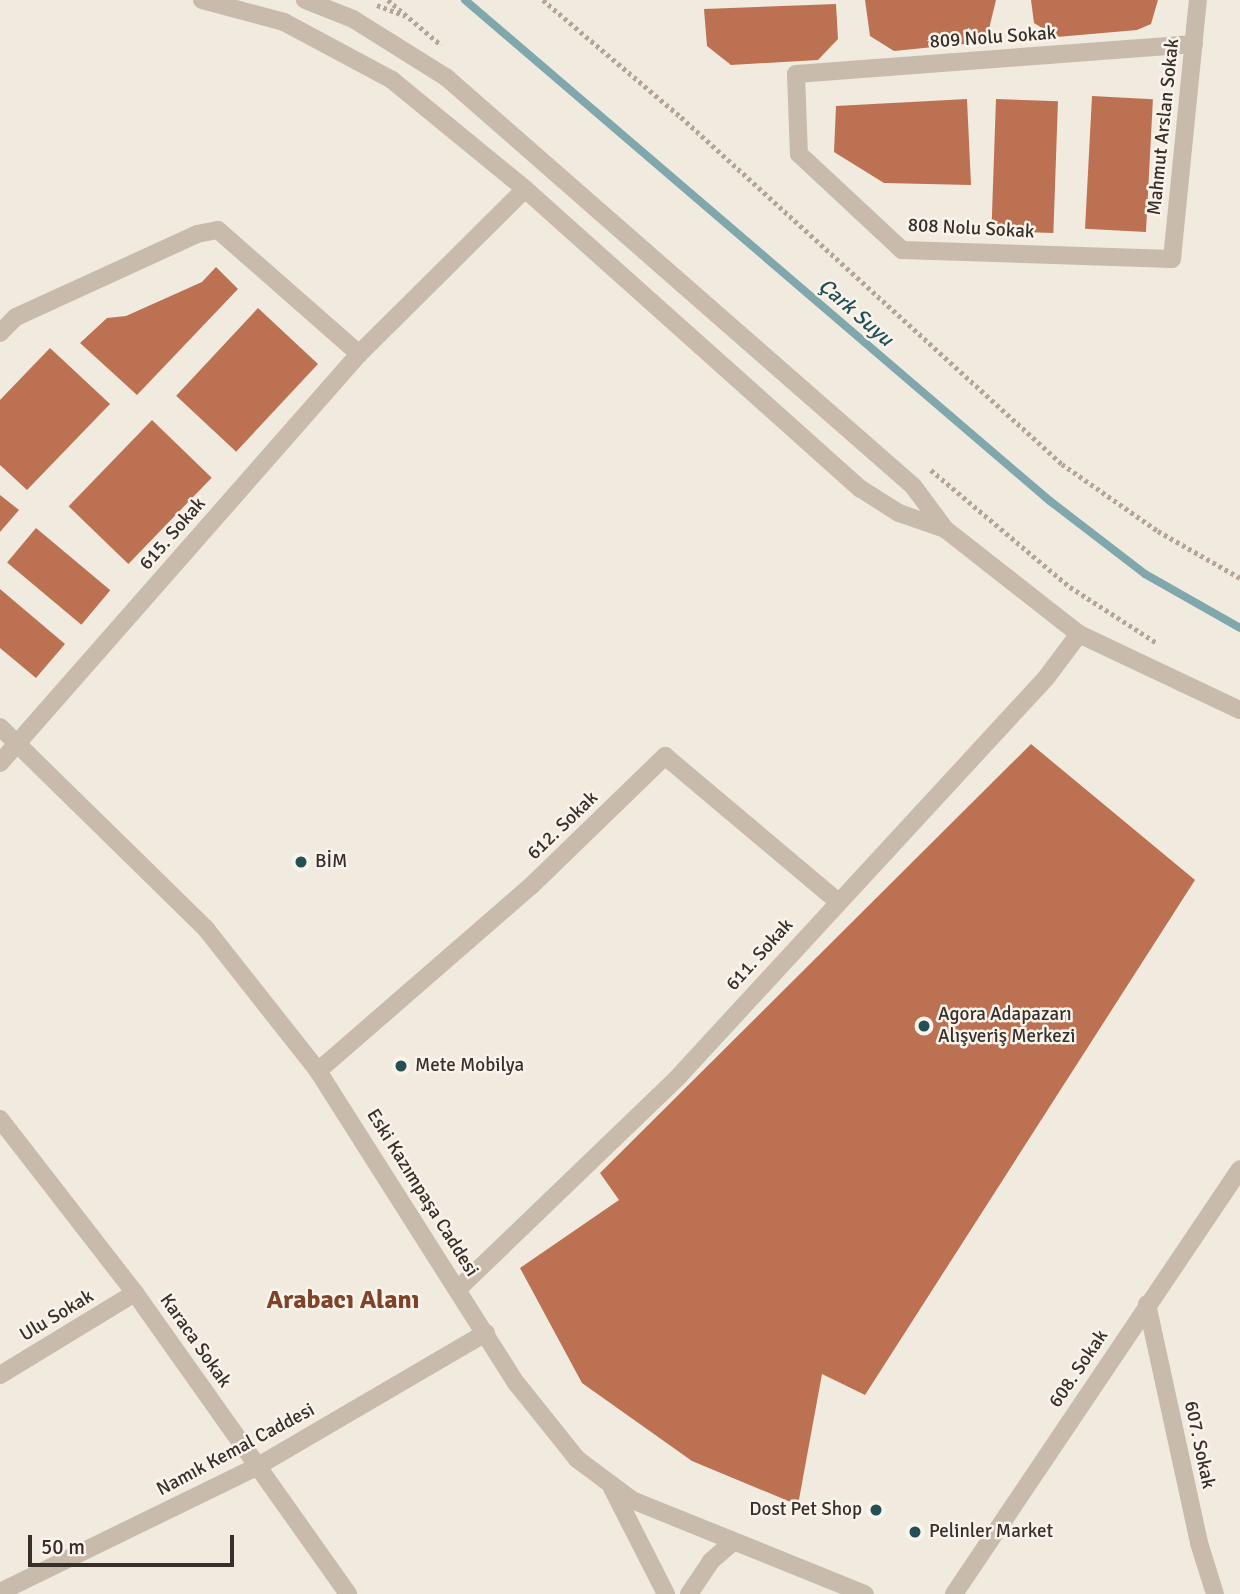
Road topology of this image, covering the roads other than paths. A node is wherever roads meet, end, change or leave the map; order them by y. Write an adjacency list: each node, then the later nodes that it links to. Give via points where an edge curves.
1 (202, 0): 6 (street, via 284,22 392,80)
2 (305, 0): 10 (street, via 353,19 447,78 913,486)
3 (1198, 0): 4 (street, Mahmut Arslan Sokak)
4 (1194, 44): 5 (street, 809 Nolu Sokak); 7 (street, Mahmut Arslan Sokak)
5 (796, 74): 7 (street, 808 Nolu Sokak, via 799,154 902,250)
6 (525, 189): 9 (street, 615. Sokak); 10 (street, via 861,489 899,513)
7 (1172, 259)
8 (0, 333): 9 (street, via 16,317 197,234 218,230)
9 (359, 354): 14 (street, 615. Sokak)
10 (945, 529): 11 (street)
11 (1079, 634): 12 (street); 16 (street, 611. Sokak, via 1046,678)
12 (1240, 710)
13 (0, 727): 14 (street, Eski Kazımpaşa Caddesi)
14 (18, 743): 15 (street, 615. Sokak); 17 (street, Eski Kazımpaşa Caddesi, via 180,899)
15 (0, 763)
16 (837, 901): 17 (street, 612. Sokak, via 664,756 531,886); 20 (street, 611. Sokak, via 679,1076)
17 (318, 1071): 20 (street, Eski Kazımpaşa Caddesi)
18 (3, 1128): 21 (street, Karaca Sokak)
19 (1240, 1169): 22 (street, 608. Sokak)
20 (458, 1289): 23 (street, Eski Kazımpaşa Caddesi)
21 (135, 1293): 24 (street, Ulu Sokak); 25 (street, Karaca Sokak)
22 (1147, 1304): 33 (street, 608. Sokak); 34 (street, 607. Sokak, via 1199,1543)
23 (486, 1334): 25 (street, Namık Kemal Caddesi); 26 (street, Eski Kazımpaşa Caddesi, via 517,1384 577,1459)
24 (0, 1375)
25 (258, 1466): 28 (street, Namık Kemal Caddesi); 29 (street, Karaca Sokak)
26 (610, 1485): 27 (street, Eski Kazımpaşa Caddesi, via 632,1500); 30 (street)
27 (732, 1543): 31 (street, via 711,1561); 32 (street, Eski Kazımpaşa Caddesi)
28 (0, 1592)
29 (348, 1594)
30 (666, 1594)
31 (689, 1594)
32 (865, 1594)
33 (954, 1594)
34 (1215, 1594)

